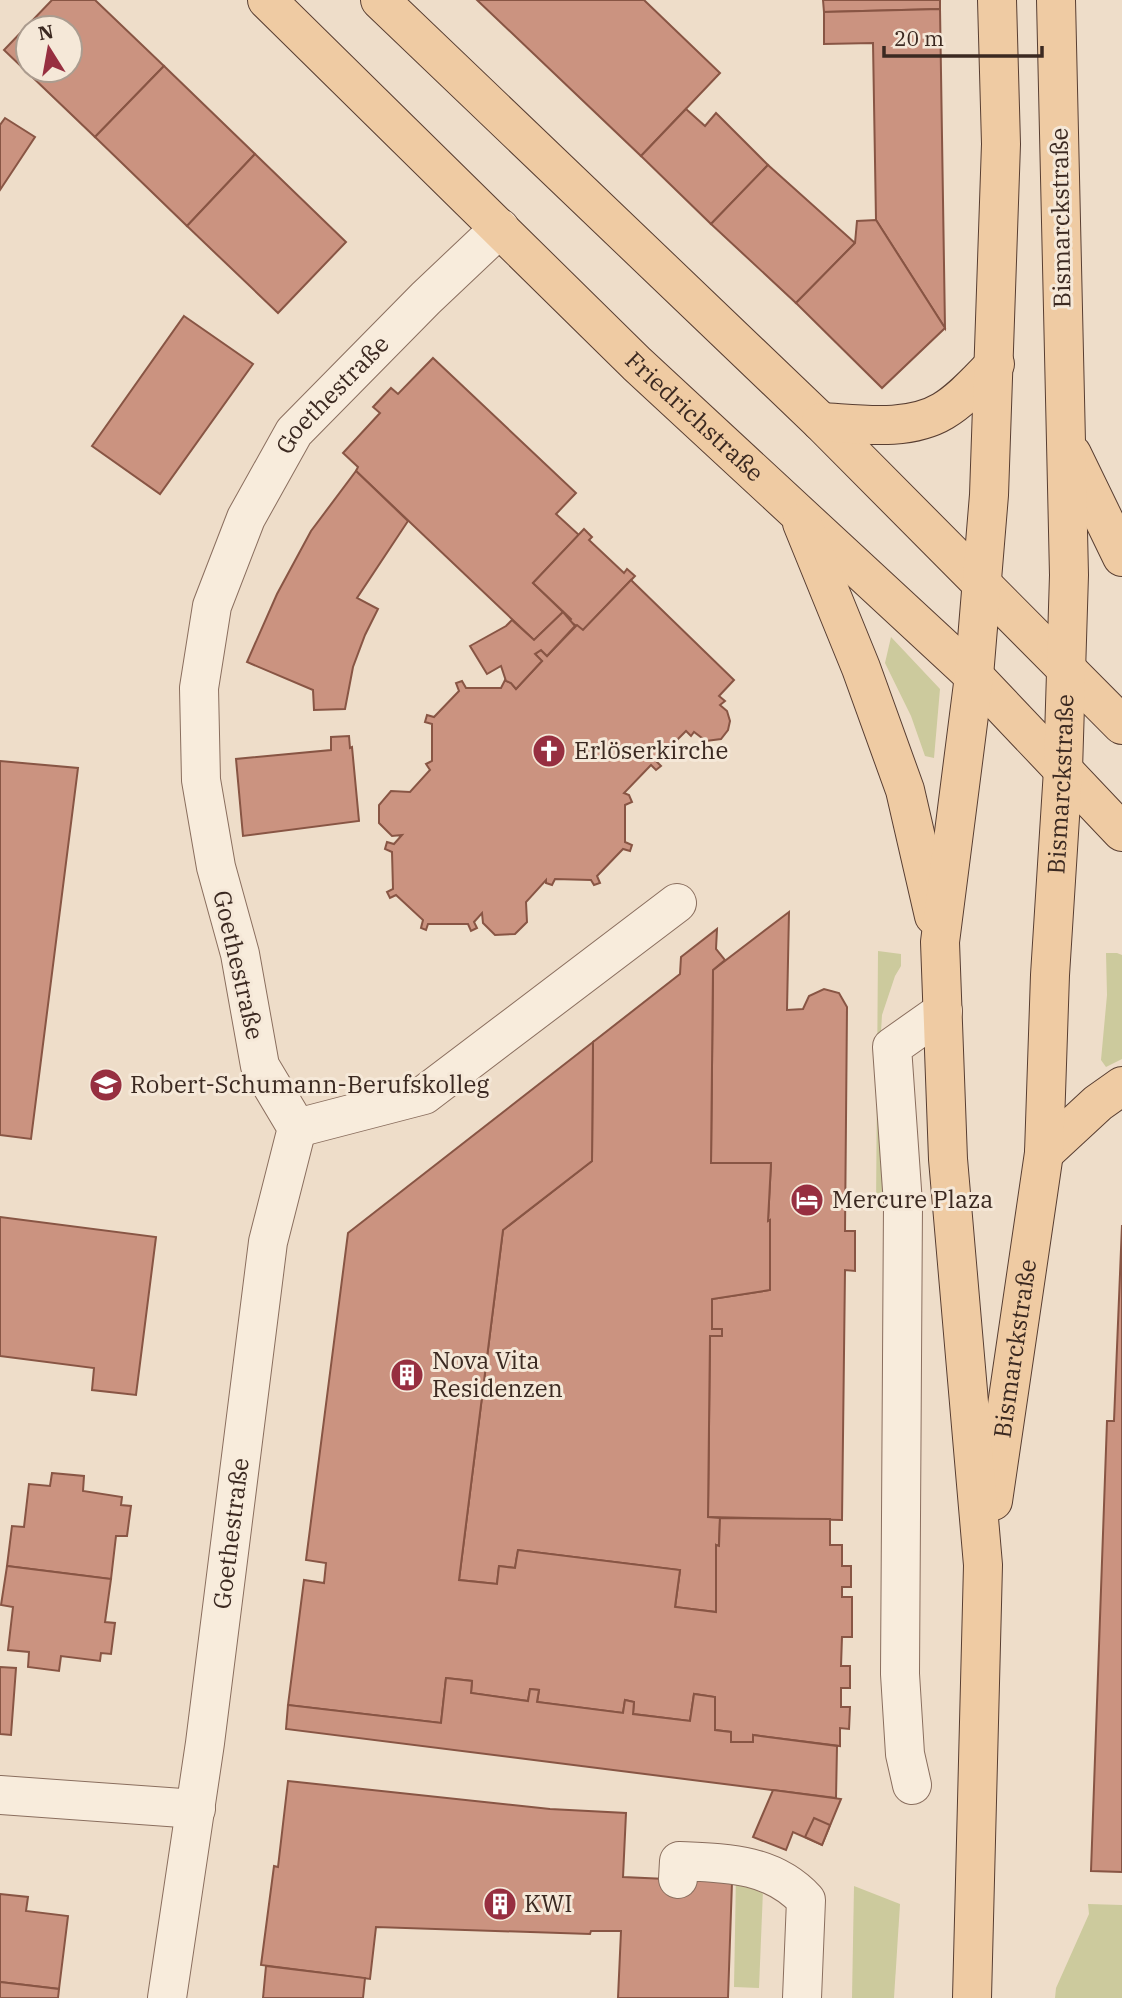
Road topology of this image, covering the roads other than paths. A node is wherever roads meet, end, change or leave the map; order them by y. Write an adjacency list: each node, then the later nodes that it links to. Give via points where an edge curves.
1 (267, 0): 5 (main road, Friedrichstraße)
2 (380, 0): 7 (main road)
3 (997, 0): 6 (main road, Bismarckstraße, via 1001,144)
4 (1056, 0): 8 (main road, Bismarckstraße)
5 (500, 228): 9 (main road, Friedrichstraße, via 637,364); 21 (street, Goethestraße, via 294,432 246,518 212,606 199,688 201,780 260,1066)
6 (995, 364): 7 (main road, via 941,412 893,425); 11 (main road, Bismarckstraße)
7 (821, 422): 11 (main road)
8 (1067, 443): 10 (main road); 12 (main road, Bismarckstraße)
9 (799, 514): 13 (main road, Friedrichstraße); 18 (main road, via 905,790)
10 (1122, 557)
11 (982, 582): 12 (main road); 13 (main road, Bismarckstraße)
12 (1067, 668): 14 (main road); 15 (main road, Bismarckstraße)
13 (974, 676): 15 (main road, Friedrichstraße); 18 (main road, Bismarckstraße)
14 (1122, 725)
15 (1063, 770): 16 (main road, Friedrichstraße); 22 (main road, Bismarckstraße, via 1049,975)
16 (1122, 832)
17 (677, 903): 21 (street, via 424,1095)
18 (940, 943): 19 (main road, Bismarckstraße)
19 (943, 1011): 23 (main road, Bismarckstraße, via 948,1159); 24 (street, via 892,1047 903,1204 900,1674 905,1754)
20 (1122, 1086): 22 (main road, via 1098,1102)
21 (297, 1128): 26 (street, Goethestraße, via 268,1242)
22 (1044, 1153): 23 (main road, Bismarckstraße)
23 (983, 1565): 30 (main road, Bismarckstraße)
24 (912, 1785)
25 (0, 1795): 26 (street)
26 (196, 1809): 28 (street, Goethestraße)
27 (678, 1879): 29 (street, via 679,1861 735,1863 794,1887 806,1900)
28 (167, 1998)
29 (802, 1998)
30 (972, 1998)

